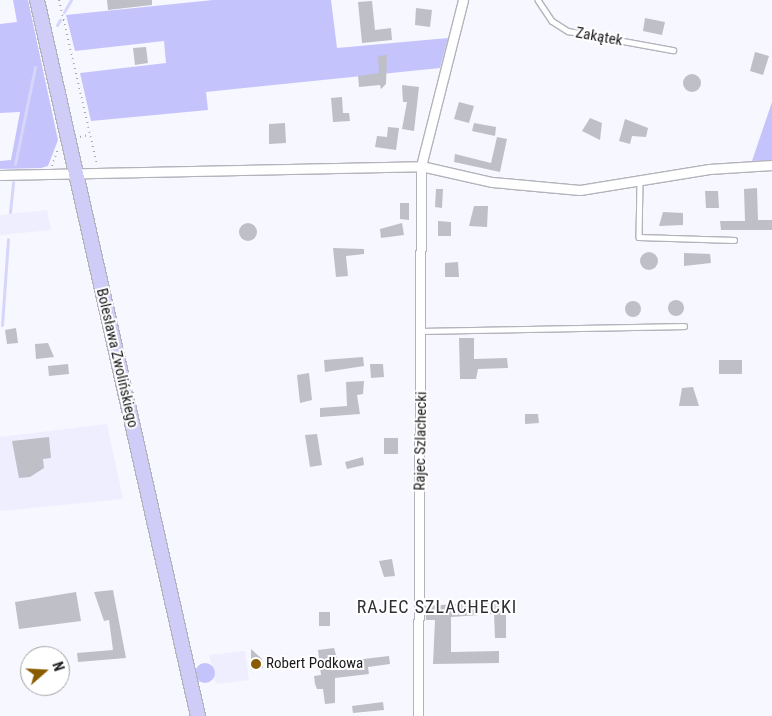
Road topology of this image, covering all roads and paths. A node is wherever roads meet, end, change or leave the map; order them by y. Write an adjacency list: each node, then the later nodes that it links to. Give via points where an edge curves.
1 (37, 0): 9 (main road, Bolesława Zwolińskiego)
2 (59, 0): 8 (path)
3 (463, 0): 7 (street, Rajec Szlachecki)
4 (538, 0): 5 (lane, Zakątek, via 552,21 568,31)
5 (673, 50)
6 (772, 165): 11 (street, via 709,169)
7 (421, 166): 8 (street); 11 (street, via 545,190 580,190); 14 (street, Rajec Szlachecki)
8 (98, 172): 9 (street)
9 (76, 173): 10 (street); 15 (main road, Bolesława Zwolińskiego)
10 (0, 174)
11 (640, 181): 12 (lane, via 639,238)
12 (734, 240)
13 (684, 326): 14 (lane)
14 (422, 331): 16 (street, Rajec Szlachecki)
15 (198, 716)
16 (418, 716)

